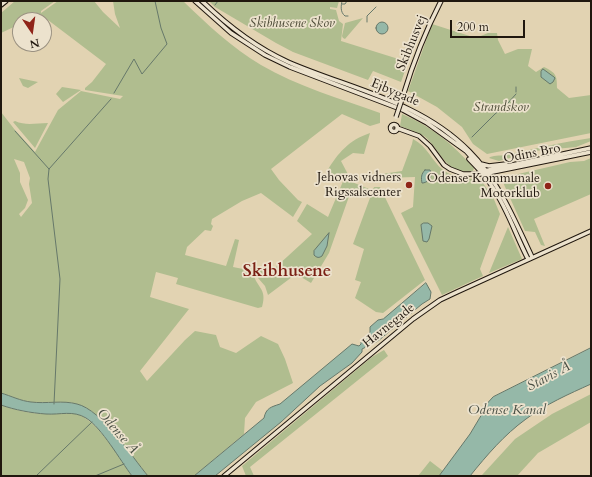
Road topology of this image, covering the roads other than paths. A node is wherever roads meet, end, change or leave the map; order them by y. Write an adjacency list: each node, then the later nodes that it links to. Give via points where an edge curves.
1 (6, 1): 5 (main road)
2 (195, 1): 11 (main road, Ejbygade, via 231,33 265,55 403,110 428,123 457,144)
3 (202, 1): 9 (main road, Ejbygade, via 241,35 267,51 411,109 457,139)
4 (441, 1): 6 (main road, Skibhusvej, bridge, via 414,62 396,117)
5 (1, 5)
6 (396, 127): 11 (main road, Odins Bro, via 419,136 450,169 463,174)
7 (591, 148): 10 (main road, Odins Bro)
8 (591, 152): 11 (main road, Odins Bro)
9 (481, 163): 10 (main road, via 489,166); 11 (main road, Ejbygade)
10 (521, 163): 11 (main road)
11 (483, 172): 13 (main road, Ejbygade, via 506,201); 14 (main road, Ejbygade, via 502,202)
12 (591, 230): 13 (main road, Havnegade)
13 (532, 257): 14 (main road, Havnegade)
14 (528, 259): 15 (main road, Havnegade, via 457,292 424,311)
15 (224, 476)

